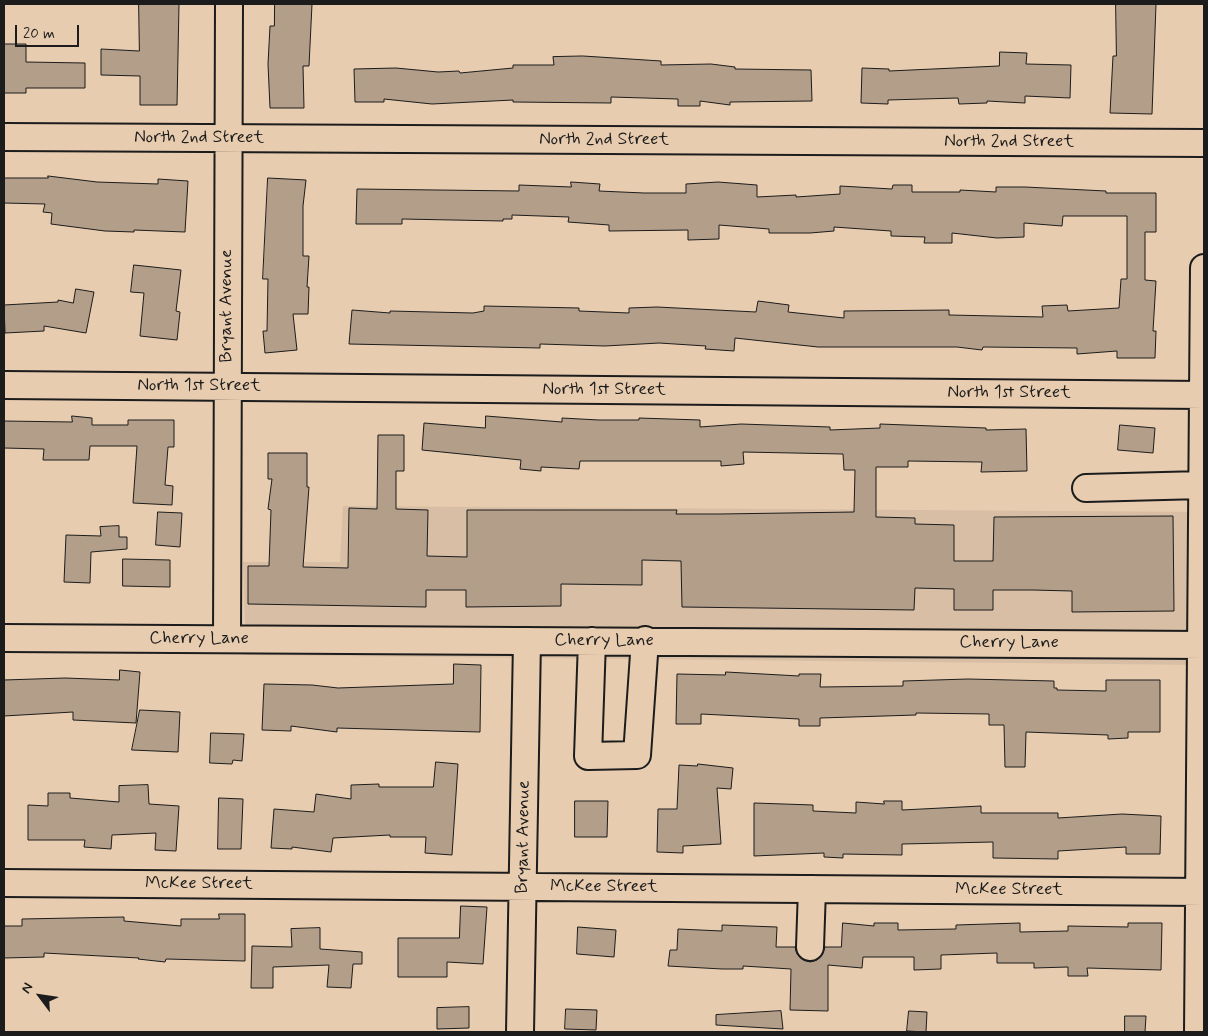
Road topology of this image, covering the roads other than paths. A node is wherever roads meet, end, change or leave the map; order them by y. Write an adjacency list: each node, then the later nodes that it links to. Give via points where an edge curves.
1 (229, 4): 3 (street, Bryant Avenue)
2 (4, 137): 3 (street, North 2nd Street)
3 (228, 138): 4 (street, North 2nd Street); 7 (street, Bryant Avenue)
4 (1204, 143)
5 (1204, 268): 8 (street)
6 (4, 385): 7 (street, North 1st Street)
7 (227, 386): 8 (street, North 1st Street); 12 (street, Bryant Avenue)
8 (1204, 395): 9 (street)
9 (1202, 485): 10 (street); 16 (street)
10 (1086, 488)
11 (4, 638): 12 (street, Cherry Lane)
12 (227, 639): 14 (street, Cherry Lane)
13 (645, 640): 15 (street, Cherry Lane); 15 (street, via 637,755 588,756); 16 (street, Cherry Lane)
14 (527, 641): 15 (street, Cherry Lane); 18 (street, Bryant Avenue)
15 (592, 641)
16 (1203, 644): 20 (street)
17 (4, 883): 18 (street, McKee Street)
18 (523, 887): 19 (street, McKee Street); 22 (street, Bryant Avenue)
19 (812, 889): 20 (street, McKee Street); 21 (street)
20 (1201, 892): 23 (street)
21 (810, 947)
22 (520, 1032)
23 (1198, 1032)

